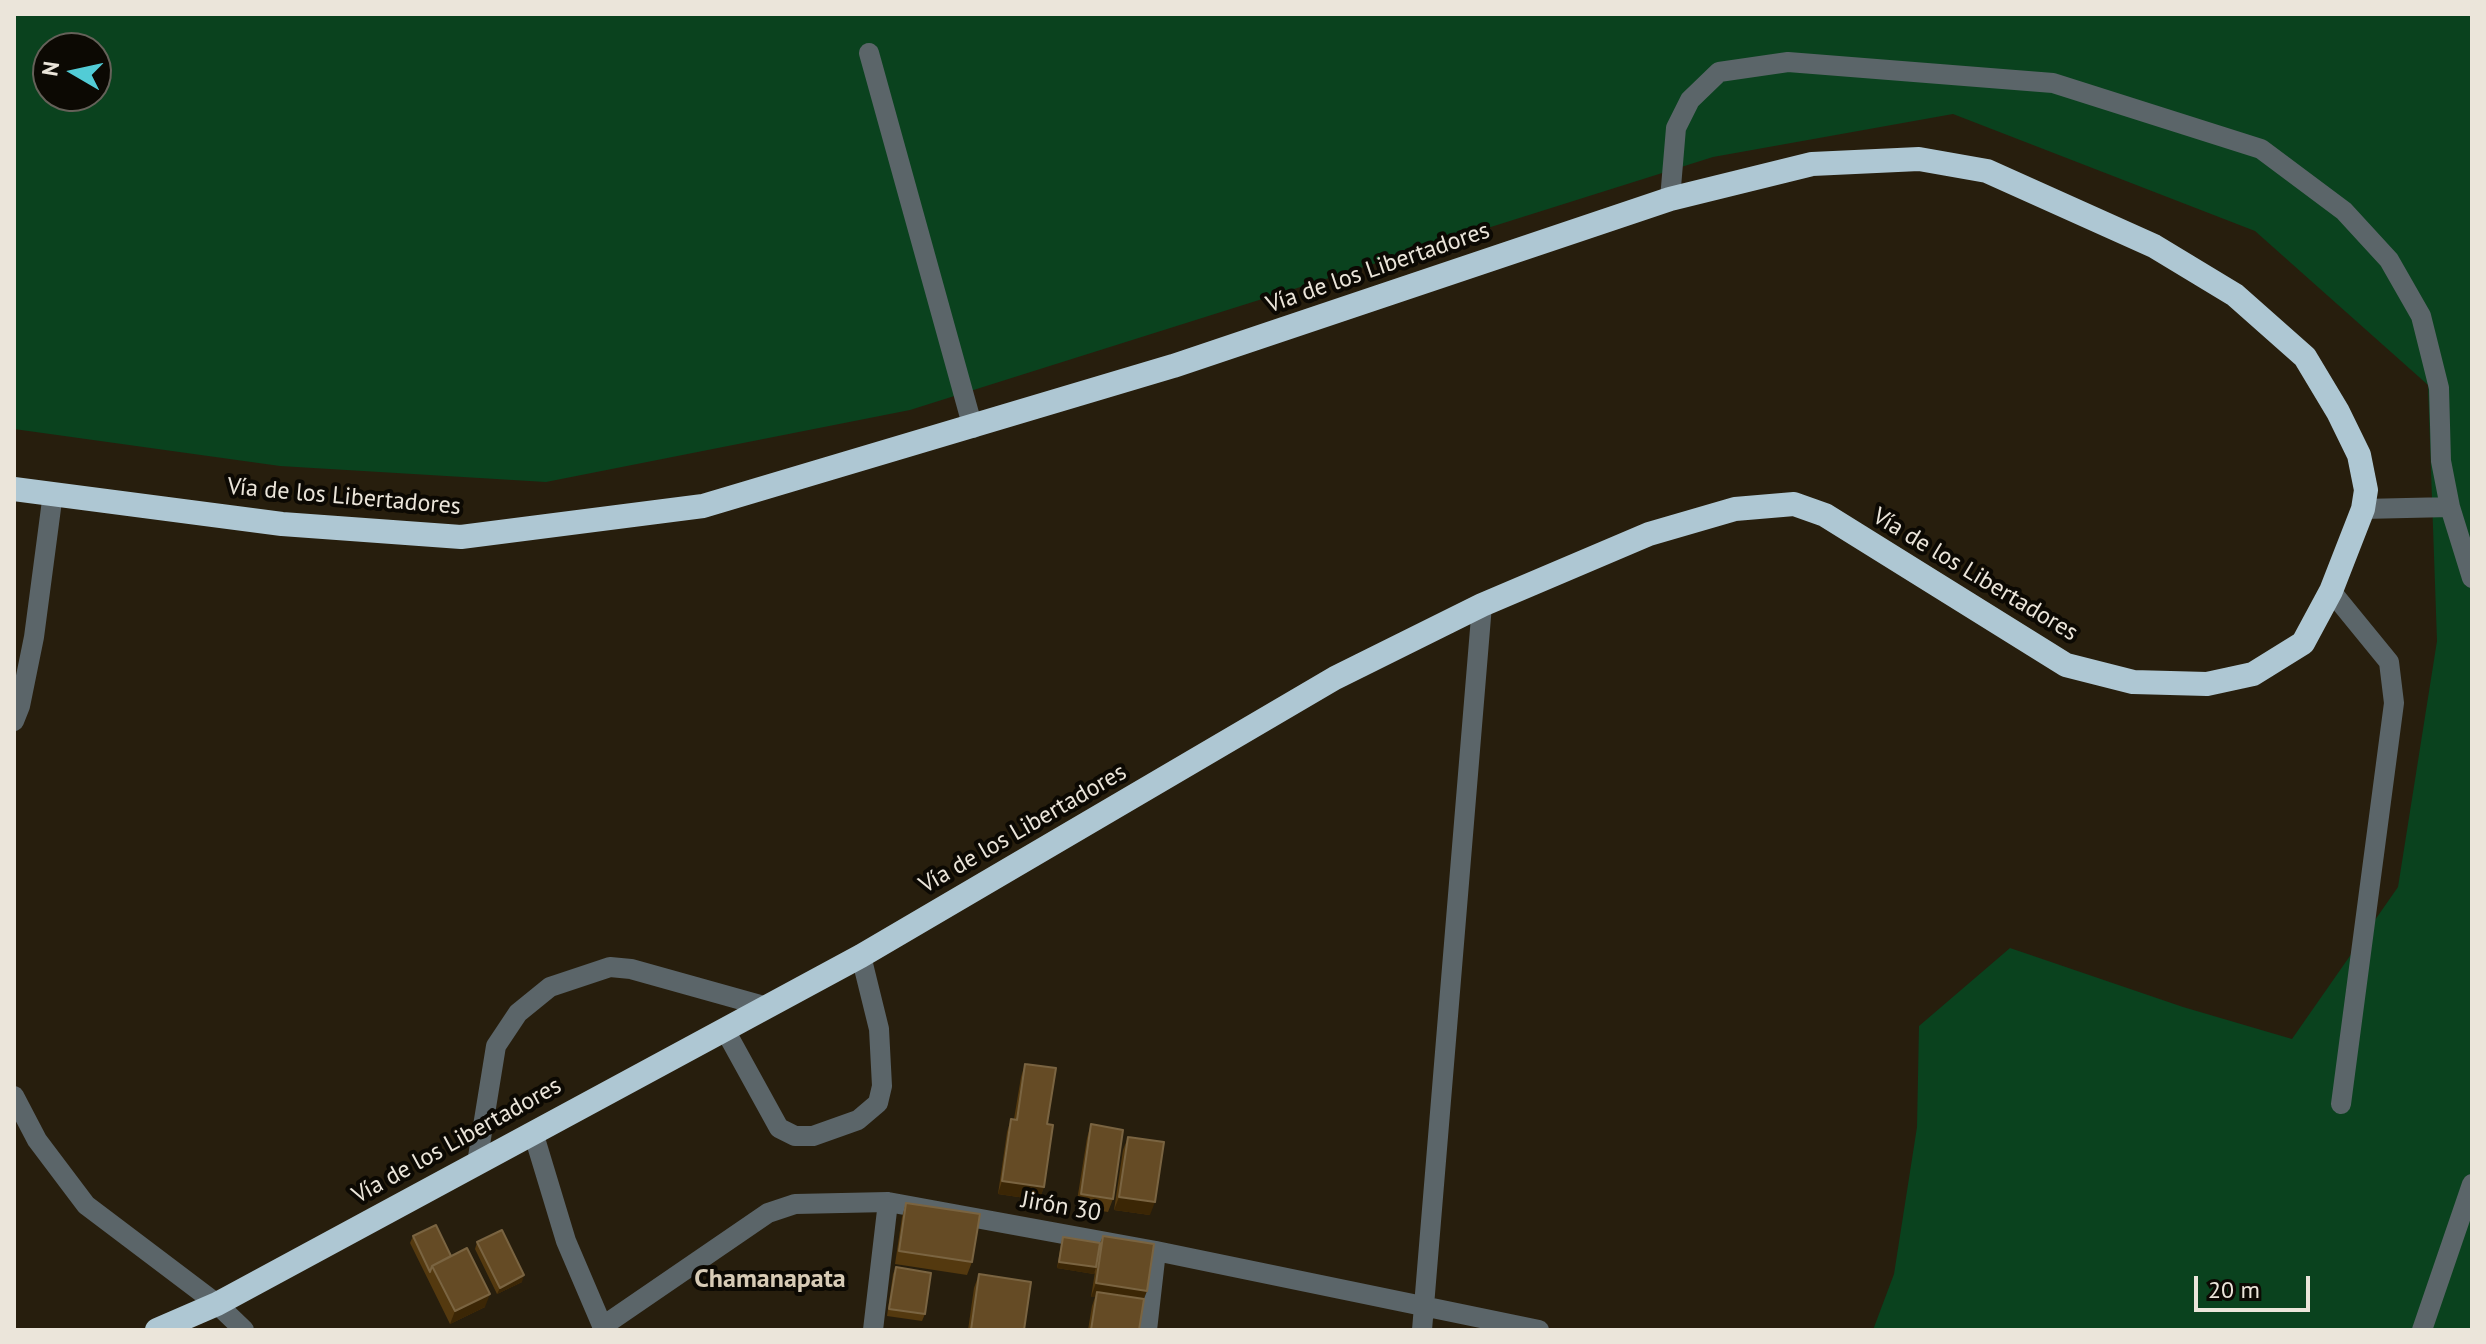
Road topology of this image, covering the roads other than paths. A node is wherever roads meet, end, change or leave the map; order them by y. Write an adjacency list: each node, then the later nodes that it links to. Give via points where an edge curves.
1 (869, 53): 3 (street)
2 (1670, 199): 3 (highway, Vía de los Libertadores); 6 (street, via 1676,128 1690,100 1719,72 1788,62 2053,83 2261,149 2344,211 2389,260 2421,316 2439,388 2441,461); 7 (highway, Vía de los Libertadores, via 1812,164 1919,159 1987,171 2154,246 2235,295 2305,357 2359,455 2366,490)
3 (973, 428): 5 (highway, Vía de los Libertadores, via 703,506 461,537 282,524)
4 (14, 489): 5 (highway, Vía de los Libertadores)
5 (53, 493): 11 (street, via 34,637)
6 (2450, 507): 7 (street); 8 (street)
7 (2363, 509): 9 (highway, Vía de los Libertadores)
8 (2472, 578)
9 (2331, 591): 10 (highway, Vía de los Libertadores, via 2303,643 2253,674 2207,684 2133,682 2066,665 1825,515 1794,504 1735,509 1649,534); 16 (street, via 2389,662 2394,703)
10 (1482, 605): 12 (highway, Vía de los Libertadores, via 1335,678); 23 (street)
11 (14, 721)
12 (861, 956): 13 (highway, Vía de los Libertadores); 14 (street, via 879,1029 882,1086 878,1103 858,1120 813,1136 795,1136 779,1128)
13 (767, 1007): 14 (highway, Vía de los Libertadores); 18 (street, via 610,967 550,987 518,1013 496,1046)
14 (725, 1030): 17 (highway, Vía de los Libertadores)
15 (14, 1096): 22 (street, via 37,1140 86,1205)
16 (2341, 1104)
17 (533, 1132): 18 (highway, Vía de los Libertadores); 24 (street, via 566,1241)
18 (477, 1163): 22 (highway, Vía de los Libertadores)
19 (2472, 1184): 31 (street)
20 (888, 1202): 21 (street, Jirón 30); 24 (street, Jirón 30, via 795,1204 768,1213); 27 (street)
21 (1156, 1251): 23 (street, Jirón 30); 28 (street)
22 (217, 1304): 25 (highway, Vía de los Libertadores); 26 (street)
23 (1425, 1307): 29 (street); 30 (street, Jirón 30)
24 (603, 1328)
25 (157, 1330)
26 (244, 1330)
27 (873, 1330)
28 (1147, 1330)
29 (1422, 1330)
30 (1539, 1330)
31 (2422, 1330)

